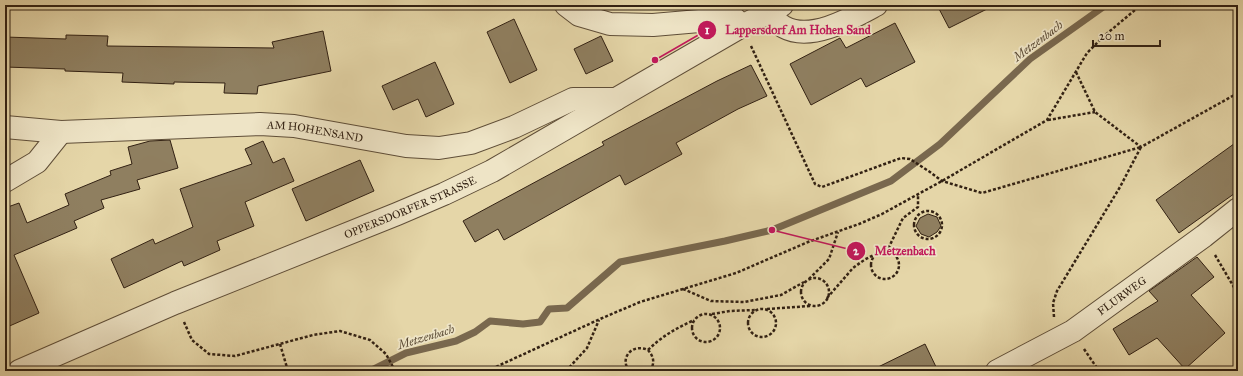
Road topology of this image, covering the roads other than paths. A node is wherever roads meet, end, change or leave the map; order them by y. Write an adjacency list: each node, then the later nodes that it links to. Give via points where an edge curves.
1 (566, 5): 4 (street, via 579,15 610,24 653,26 734,18)
2 (876, 5): 3 (street, via 824,30 803,33 783,27)
3 (775, 9): 4 (street, OPPERSDORFER STRASSE)
4 (742, 26): 5 (street, OPPERSDORFER STRASSE)
5 (616, 99): 7 (street, AM HOHENSAND, via 573,99 514,127 471,143 439,148 406,146 294,126 260,124); 10 (street, OPPERSDORFER STRASSE, via 492,171 444,194 175,303)
6 (5, 126): 7 (street, AM HOHENSAND)
7 (61, 132): 8 (street, via 37,162)
8 (5, 181)
9 (1238, 209): 11 (street, FLURWEG, via 1073,332)
10 (19, 371)
11 (997, 371)

